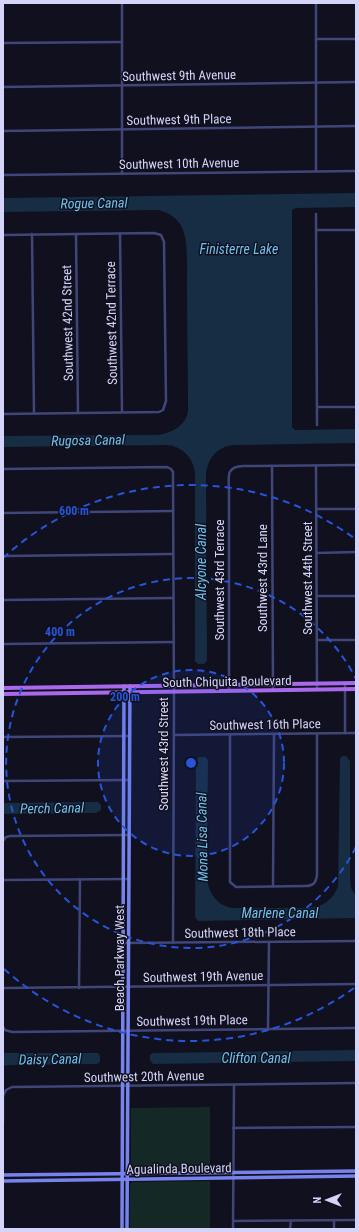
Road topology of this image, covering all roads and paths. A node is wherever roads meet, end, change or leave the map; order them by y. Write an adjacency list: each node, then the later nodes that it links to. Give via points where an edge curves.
1 (122, 3): 5 (street)
2 (316, 3): 3 (street)
3 (316, 39): 4 (street); 8 (street)
4 (356, 39)
5 (122, 42): 6 (street); 9 (street)
6 (3, 43)
7 (356, 82): 8 (street, Southwest 9th Avenue)
8 (316, 83): 9 (street, Southwest 9th Avenue); 12 (street)
9 (122, 86): 10 (street, Southwest 9th Avenue); 13 (street)
10 (3, 87)
11 (356, 126): 12 (street, Southwest 9th Place)
12 (316, 127): 13 (street, Southwest 9th Place); 15 (street)
13 (122, 129): 14 (street, Southwest 9th Place); 17 (street)
14 (3, 131)
15 (316, 171): 16 (street, Southwest 10th Avenue); 17 (street, Southwest 10th Avenue)
16 (356, 171)
17 (122, 174): 18 (street, Southwest 10th Avenue)
18 (3, 175)
19 (316, 214): 20 (street)
20 (317, 230): 21 (street); 26 (street)
21 (356, 230)
22 (120, 233): 25 (street); 28 (street, Southwest 42nd Terrace); 28 (street, via 154,233 162,235 164,242 166,401 160,412)
23 (3, 234): 24 (street)
24 (32, 234): 25 (street); 31 (street)
25 (76, 234): 29 (street, Southwest 42nd Street)
26 (317, 407): 27 (street); 32 (street)
27 (356, 407)
28 (122, 412): 29 (street)
29 (78, 413): 31 (street)
30 (3, 414): 31 (street)
31 (34, 414)
32 (317, 425)
33 (356, 465): 35 (street)
34 (272, 466): 35 (street); 53 (street, Southwest 43rd Lane); 57 (street, Southwest 43rd Terrace, via 237,466 229,472)
35 (316, 466): 37 (street, Southwest 44th Street)
36 (3, 469): 39 (street, Southwest 43rd Street, via 165,467 171,469 173,475)
37 (316, 509): 38 (street); 42 (street, Southwest 44th Street)
38 (356, 509)
39 (173, 510): 40 (street); 43 (street, Southwest 43rd Street)
40 (3, 513)
41 (356, 552): 42 (street)
42 (317, 553): 45 (street, Southwest 44th Street)
43 (173, 554): 44 (street); 47 (street, Southwest 43rd Street)
44 (3, 556)
45 (317, 596): 46 (street); 49 (street, Southwest 44th Street)
46 (356, 596)
47 (173, 598): 48 (street); 51 (street, Southwest 43rd Street)
48 (3, 600)
49 (317, 640): 50 (street); 54 (street, Southwest 44th Street)
50 (356, 640)
51 (174, 642): 52 (street); 60 (street, Southwest 43rd Street)
52 (3, 644)
53 (273, 684): 54 (main road, South Chiquita Boulevard); 57 (main road, South Chiquita Boulevard); 64 (street, Southwest 43rd Lane)
54 (317, 684): 55 (main road, South Chiquita Boulevard); 65 (street, Southwest 44th Street)
55 (345, 684): 56 (main road, South Chiquita Boulevard); 62 (street)
56 (356, 684)
57 (229, 685): 60 (main road, South Chiquita Boulevard); 67 (street, Southwest 43rd Terrace)
58 (124, 686): 59 (main road, South Chiquita Boulevard); 61 (main road, South Chiquita Boulevard); 68 (street, Beach Parkway West)
59 (130, 686): 60 (main road, South Chiquita Boulevard); 69 (street, Beach Parkway West)
60 (174, 686): 66 (street, Southwest 43rd Street)
61 (3, 688)
62 (345, 689): 63 (main road, South Chiquita Boulevard); 65 (main road, South Chiquita Boulevard); 71 (street)
63 (356, 689)
64 (273, 690): 65 (main road, South Chiquita Boulevard); 67 (main road, South Chiquita Boulevard)
65 (317, 690)
66 (174, 691): 67 (main road, South Chiquita Boulevard); 69 (main road, South Chiquita Boulevard); 75 (street, Southwest 43rd Street)
67 (229, 691)
68 (124, 692): 69 (main road, South Chiquita Boulevard); 70 (main road, South Chiquita Boulevard); 77 (street, Beach Parkway West)
69 (130, 692): 78 (street, Beach Parkway West)
70 (3, 694)
71 (345, 733): 72 (street, Southwest 16th Place); 74 (street, Southwest 16th Place)
72 (356, 733)
73 (274, 734): 74 (street, Southwest 16th Place); 76 (street, Southwest 16th Place); 90 (street)
74 (317, 734): 90 (street, via 315,883 309,886)
75 (174, 735): 76 (street, Southwest 16th Place); 95 (street, Southwest 43rd Street)
76 (230, 735): 90 (street, via 229,879 232,885 242,887)
77 (124, 736): 78 (street); 79 (street); 80 (street, Beach Parkway West)
78 (130, 736): 81 (street, Beach Parkway West)
79 (3, 737)
80 (124, 780): 81 (street); 82 (street); 83 (street, Beach Parkway West)
81 (130, 780): 84 (street, Beach Parkway West)
82 (3, 781)
83 (124, 835): 84 (street); 85 (street, via 6,837); 87 (street, Beach Parkway West)
84 (129, 835): 88 (street, Beach Parkway West)
85 (3, 842)
86 (80, 879): 87 (street); 89 (street); 101 (street)
87 (124, 879): 88 (street); 93 (street, Beach Parkway West)
88 (129, 879): 94 (street, Beach Parkway West)
89 (3, 880)
90 (273, 886)
91 (356, 941): 92 (street, Southwest 18th Place)
92 (269, 942): 95 (street, Southwest 18th Place); 97 (street)
93 (123, 943): 94 (street, Southwest 18th Place); 98 (street, Beach Parkway West)
94 (129, 943): 95 (street, Southwest 18th Place); 99 (street, Beach Parkway West)
95 (173, 943)
96 (356, 984): 97 (street, Southwest 19th Avenue)
97 (268, 986): 99 (street, Southwest 19th Avenue); 104 (street)
98 (123, 987): 99 (street, Southwest 19th Avenue); 101 (street, Southwest 19th Avenue); 105 (street, Beach Parkway West)
99 (129, 987): 106 (street, Beach Parkway West)
100 (3, 988): 101 (street, Southwest 19th Avenue)
101 (79, 988)
102 (3, 1027): 105 (street, Southwest 19th Place, via 12,1032)
103 (356, 1028): 104 (street, Southwest 19th Place)
104 (268, 1029): 106 (street, Southwest 19th Place)
105 (123, 1031): 106 (street, Southwest 19th Place); 109 (street, Beach Parkway West)
106 (128, 1031): 110 (street, Beach Parkway West)
107 (356, 1083): 108 (street, Southwest 20th Avenue)
108 (234, 1085): 110 (street, Southwest 20th Avenue); 113 (street)
109 (123, 1086): 110 (street, Southwest 20th Avenue); 111 (street, Southwest 20th Avenue, via 12,1087 6,1090 3,1096); 116 (street, Beach Parkway West)
110 (128, 1086): 117 (street, Beach Parkway West)
111 (3, 1121)
112 (356, 1127): 113 (street)
113 (233, 1128): 115 (street)
114 (356, 1170): 115 (street, Agualinda Boulevard)
115 (233, 1172): 117 (street, Agualinda Boulevard); 120 (street)
116 (122, 1173): 117 (street, Agualinda Boulevard); 118 (street, Agualinda Boulevard); 121 (street, Beach Parkway West)
117 (128, 1173): 122 (street, Beach Parkway West)
118 (3, 1175)
119 (356, 1176): 120 (street, Agualinda Boulevard)
120 (233, 1178): 122 (street, Agualinda Boulevard); 126 (street)
121 (122, 1179): 122 (street, Agualinda Boulevard); 123 (street, Agualinda Boulevard); 128 (street, Beach Parkway West)
122 (128, 1179): 129 (street, Beach Parkway West)
123 (3, 1180)
124 (334, 1220): 125 (street); 127 (street); 132 (street)
125 (356, 1220)
126 (233, 1221): 127 (street); 130 (street)
127 (290, 1221): 131 (street)
128 (122, 1229)
129 (127, 1229)
130 (233, 1229)
131 (290, 1229)
132 (334, 1229)

